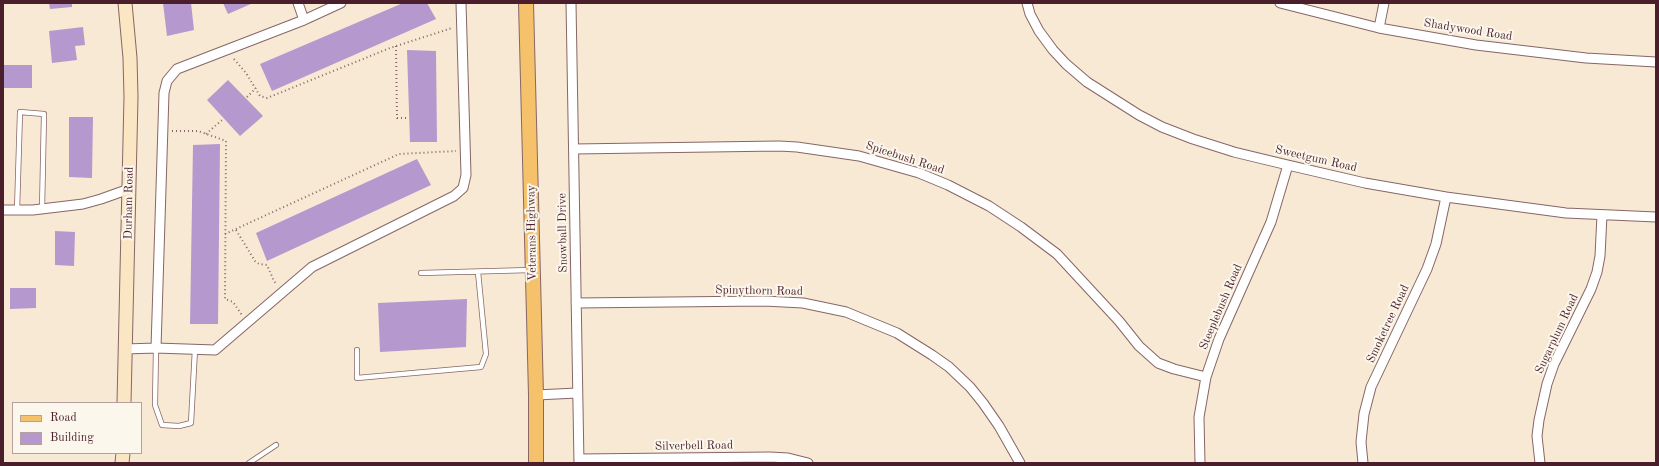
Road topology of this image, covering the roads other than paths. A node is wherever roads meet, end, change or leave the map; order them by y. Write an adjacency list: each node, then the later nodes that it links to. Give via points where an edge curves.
1 (125, 3): 15 (main road, Durham Road, via 130,58)
2 (298, 3): 10 (street)
3 (341, 3): 10 (street)
4 (461, 3): 28 (street, via 466,175 463,188 454,196 312,267 215,350)
5 (526, 3): 22 (main road, Veterans Highway)
6 (571, 3): 13 (street, Snowball Drive)
7 (1027, 3): 14 (street, Sweetgum Road, via 1039,31 1053,50 1066,64 1110,97 1162,127 1193,139)
8 (1280, 3): 11 (street, Shadywood Road)
9 (1384, 3): 11 (street)
10 (304, 20): 26 (street, via 176,70 166,81)
11 (1379, 28): 12 (street, Shadywood Road, via 1476,45 1586,58)
12 (1656, 62)
13 (574, 150): 25 (street, Snowball Drive); 30 (street, Spicebush Road, via 797,147 859,156 919,173 948,184 989,206 1057,254 1139,346 1158,363)
14 (1288, 165): 16 (street, Sweetgum Road, via 1365,183); 30 (street, Steeplebush Road, via 1271,222 1219,339)
15 (129, 189): 18 (street, via 83,204); 27 (main road, Durham Road)
16 (1446, 197): 20 (street, Sweetgum Road); 42 (street, Smoketree Road, via 1436,244 1427,269 1372,387 1364,414 1361,442)
17 (3, 210): 19 (street)
18 (42, 210): 19 (street); 19 (lane, via 44,114 20,112)
19 (17, 211)
20 (1602, 215): 21 (street, Sweetgum Road); 43 (street, Sugarplum Road, via 1597,272 1547,384 1537,436)
21 (1656, 217)
22 (533, 270): 23 (lane); 32 (main road, Veterans Highway)
23 (478, 272): 24 (lane); 29 (lane, via 486,354 481,367 357,378)
24 (421, 273)
25 (576, 303): 31 (street, Snowball Drive); 40 (street, Spinythorn Road, via 764,301 803,303 846,312 897,333 949,367 984,403)
26 (156, 348): 27 (street); 28 (street); 28 (lane, via 155,405 162,424 179,426 191,423)
27 (125, 349): 33 (main road, Durham Road)
28 (195, 349)
29 (357, 350)
30 (1206, 377): 41 (street, Steeplebush Road, via 1199,417)
31 (577, 393): 32 (street); 36 (street, Snowball Drive)
32 (536, 394): 38 (main road, Veterans Highway)
33 (124, 402)
34 (276, 446): 37 (lane)
35 (734, 460): 36 (street, Silverbell Road); 39 (street, Silverbell Road, via 770,457)
36 (579, 461)
37 (249, 463)
38 (536, 463)
39 (808, 463)
40 (1020, 463)
41 (1200, 463)
42 (1363, 463)
43 (1540, 463)

